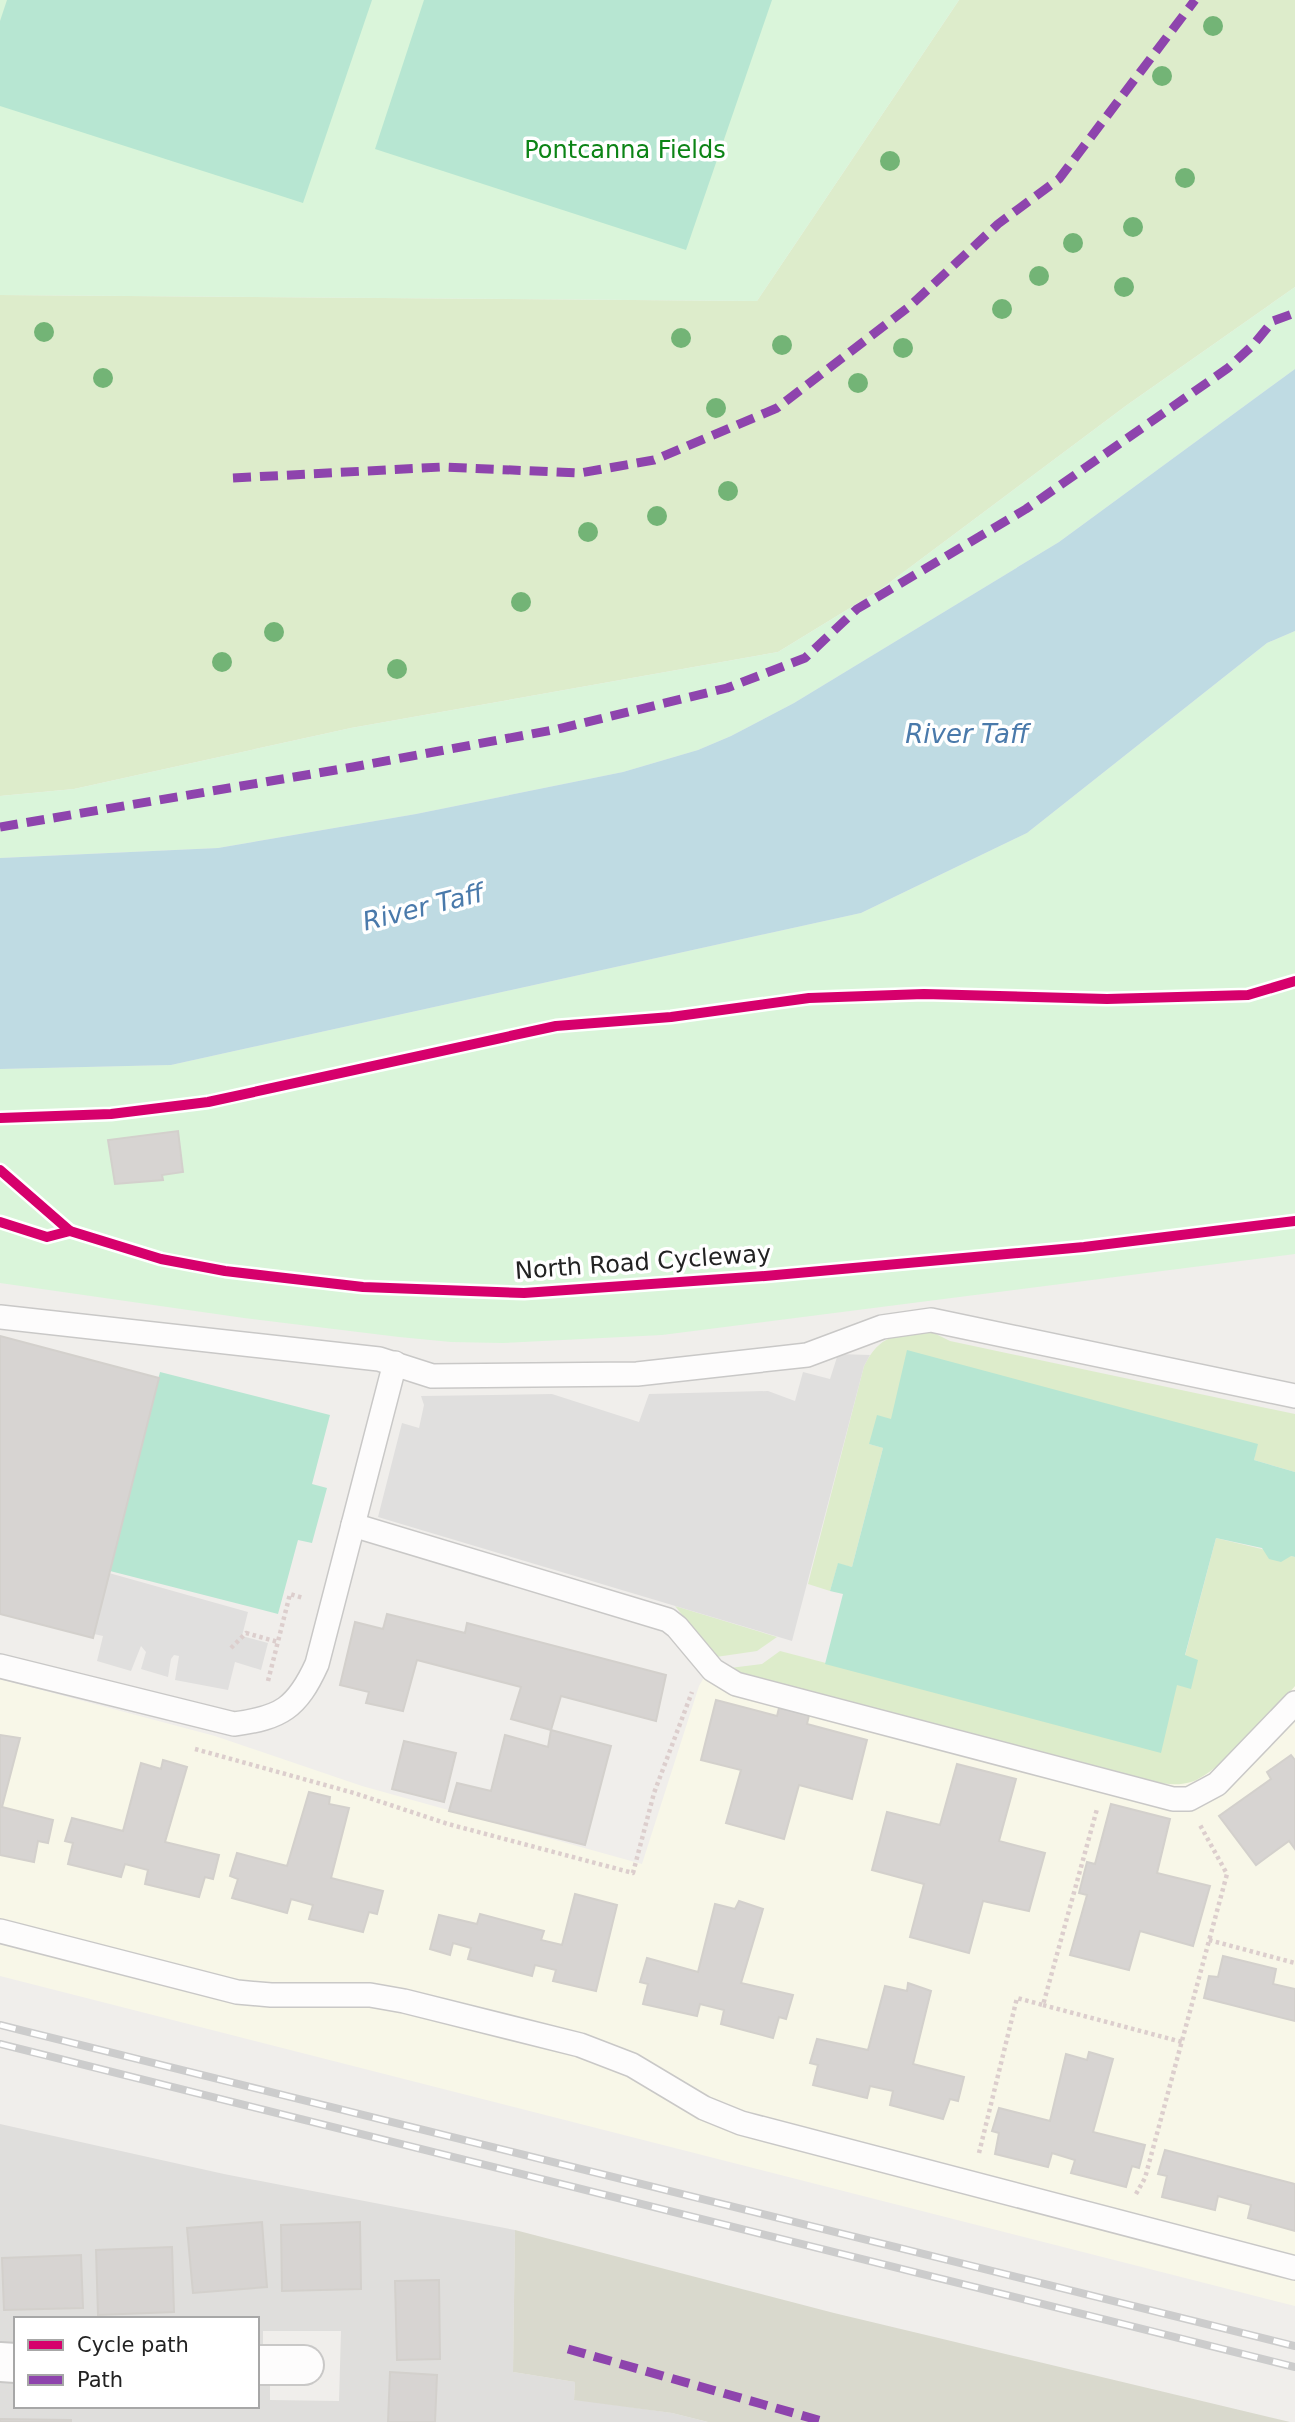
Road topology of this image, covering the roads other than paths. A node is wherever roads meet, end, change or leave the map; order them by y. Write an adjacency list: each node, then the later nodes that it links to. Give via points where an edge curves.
1 (0, 1317): 2 (lane)
2 (395, 1363): 3 (lane, via 432,1376 636,1374 807,1355 881,1326 931,1320); 4 (lane)
3 (1295, 1396)
4 (353, 1525): 5 (lane, via 317,1664 308,1684 281,1713 234,1724); 6 (lane, via 668,1619 713,1670 736,1684 1173,1799 1189,1799 1217,1784)
5 (0, 1666)
6 (1295, 1703)
7 (0, 1931): 8 (lane, via 237,1992 370,1995 580,2045 632,2065 704,2108 741,2123)
8 (1295, 2268)
9 (259, 2365): 10 (street)
10 (304, 2365)

